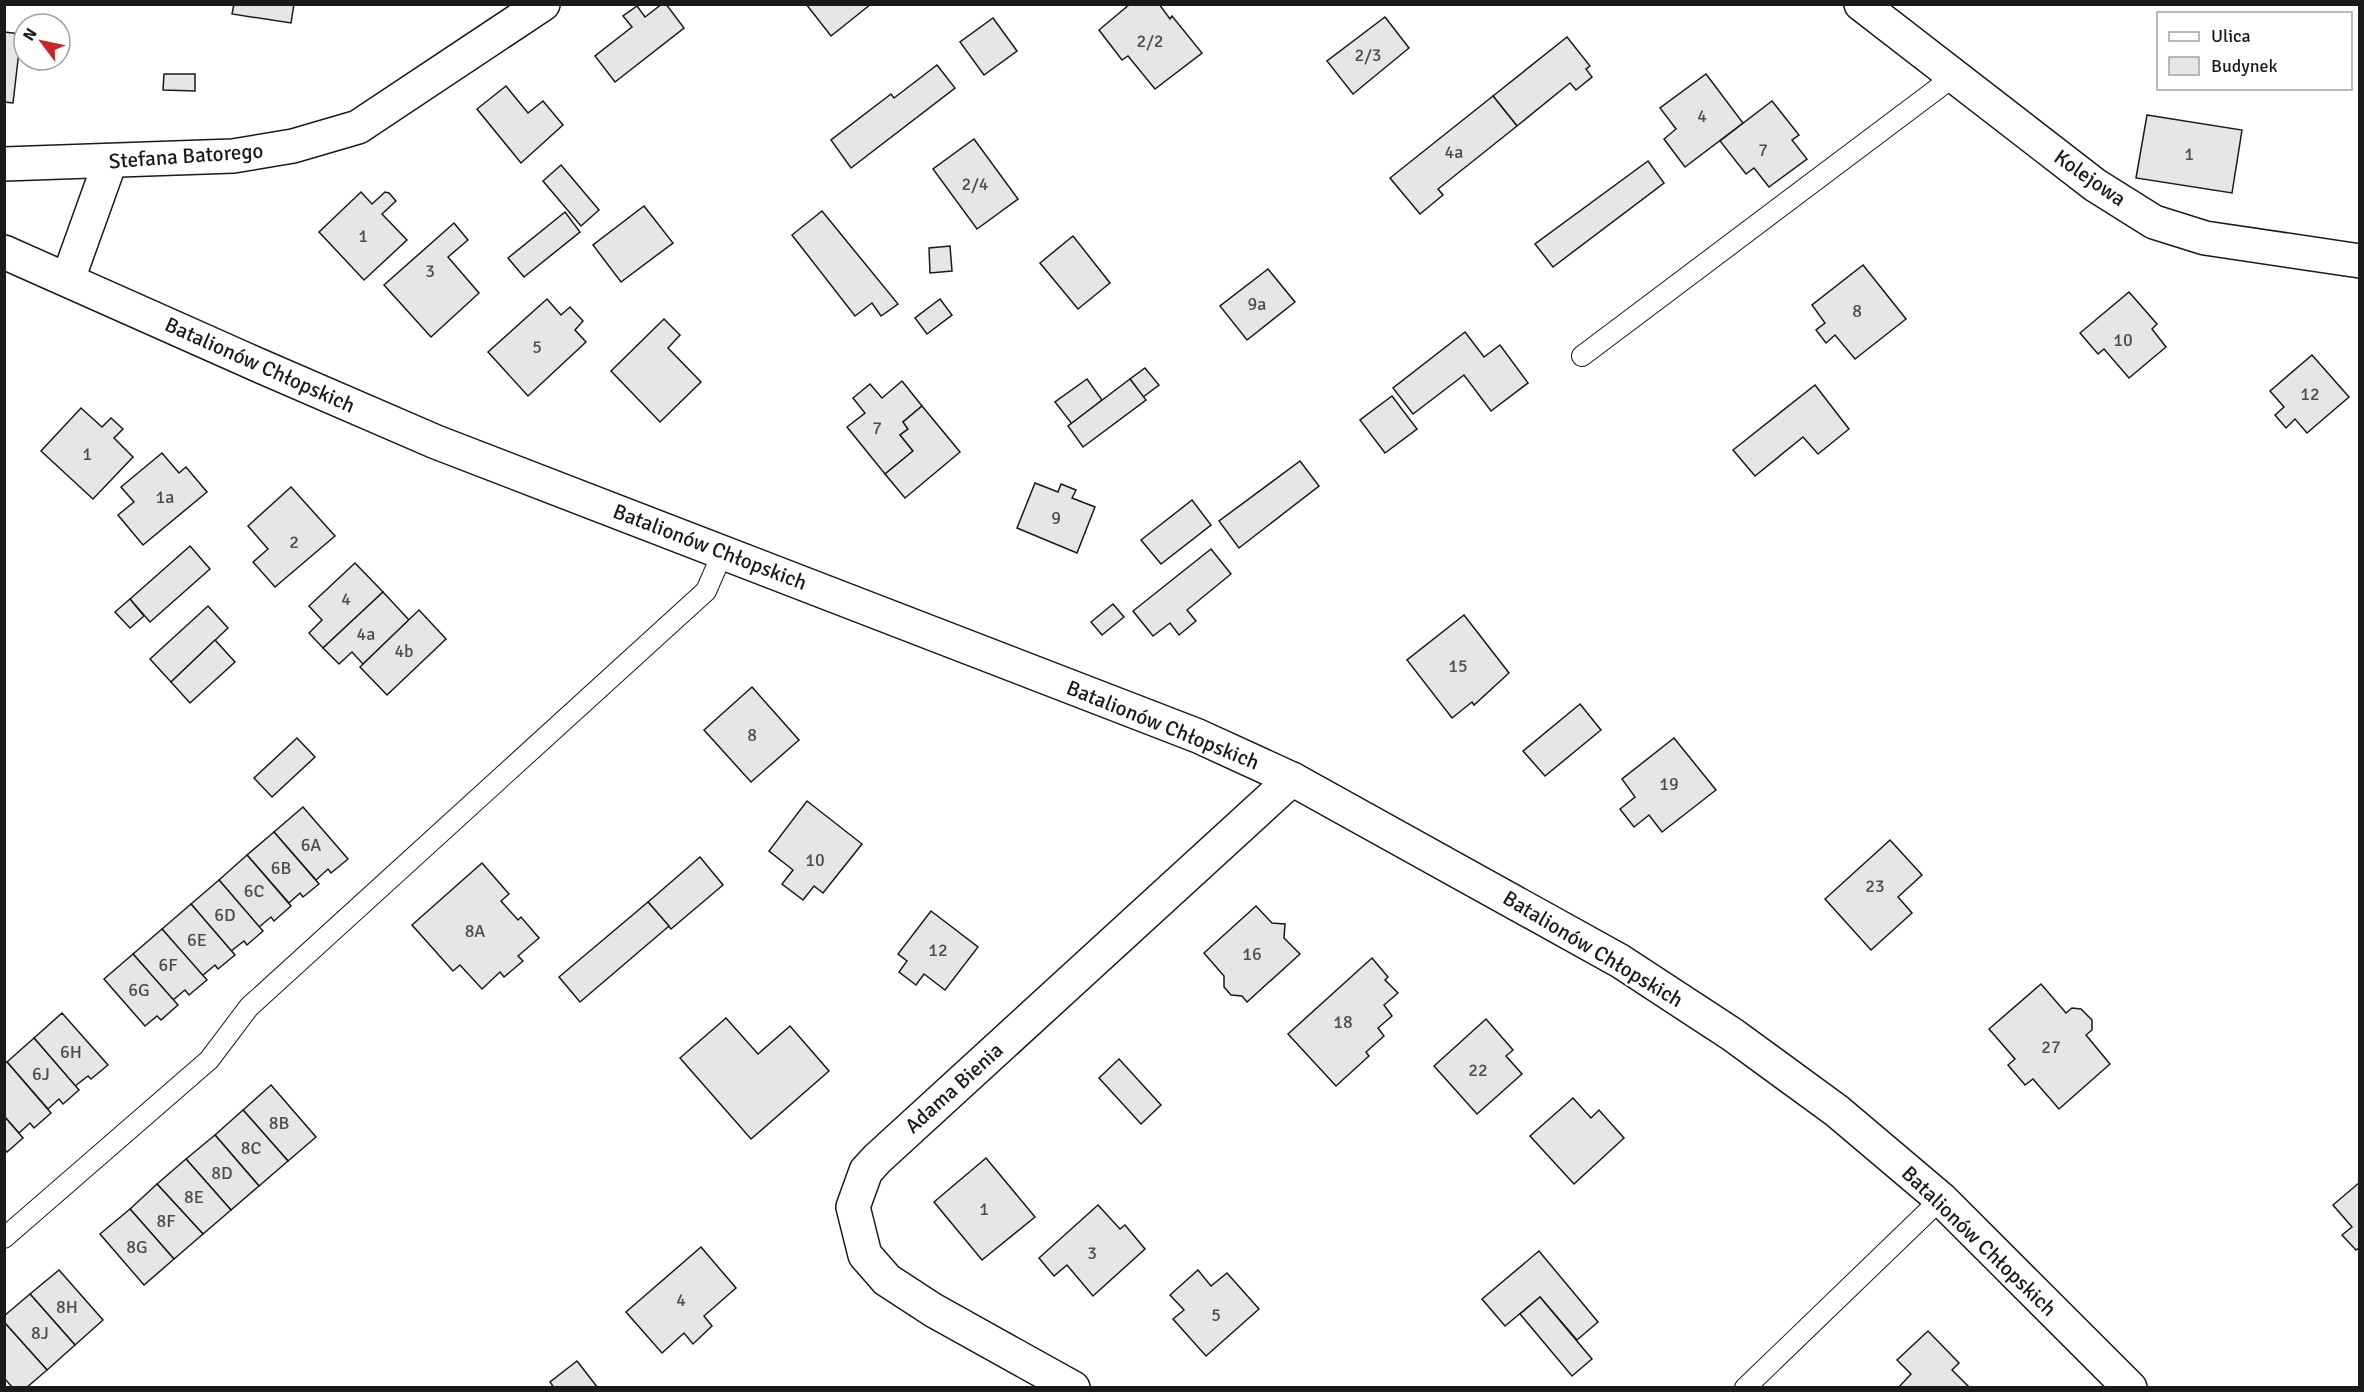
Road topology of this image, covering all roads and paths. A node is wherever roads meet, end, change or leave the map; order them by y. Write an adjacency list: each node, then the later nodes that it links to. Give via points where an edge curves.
1 (543, 4): 4 (street, Stefana Batorego, via 358,127 292,146 233,156)
2 (1861, 4): 3 (street, Kolejowa)
3 (1953, 77): 7 (street, Kolejowa, via 2096,185 2154,222 2205,238); 9 (lane)
4 (110, 162): 5 (street, Stefana Batorego); 8 (street)
5 (4, 164)
6 (4, 252): 8 (street, Batalionów Chłopskich)
7 (2360, 261)
8 (68, 279): 10 (street, Batalionów Chłopskich, via 436,442)
9 (1582, 356)
10 (723, 552): 11 (street, Batalionów Chłopskich, via 1198,736); 13 (lane, via 706,591 249,1007 209,1060)
11 (1292, 779): 12 (street, Batalionów Chłopskich, via 1620,961 1733,1035 1837,1111); 14 (street, Adama Bienia, via 877,1159 866,1171 852,1207 865,1255 887,1280)
12 (1941, 1199): 15 (lane); 16 (street, Batalionów Chłopskich)
13 (4, 1238)
14 (1073, 1388)
15 (1745, 1388)
16 (2130, 1388)

